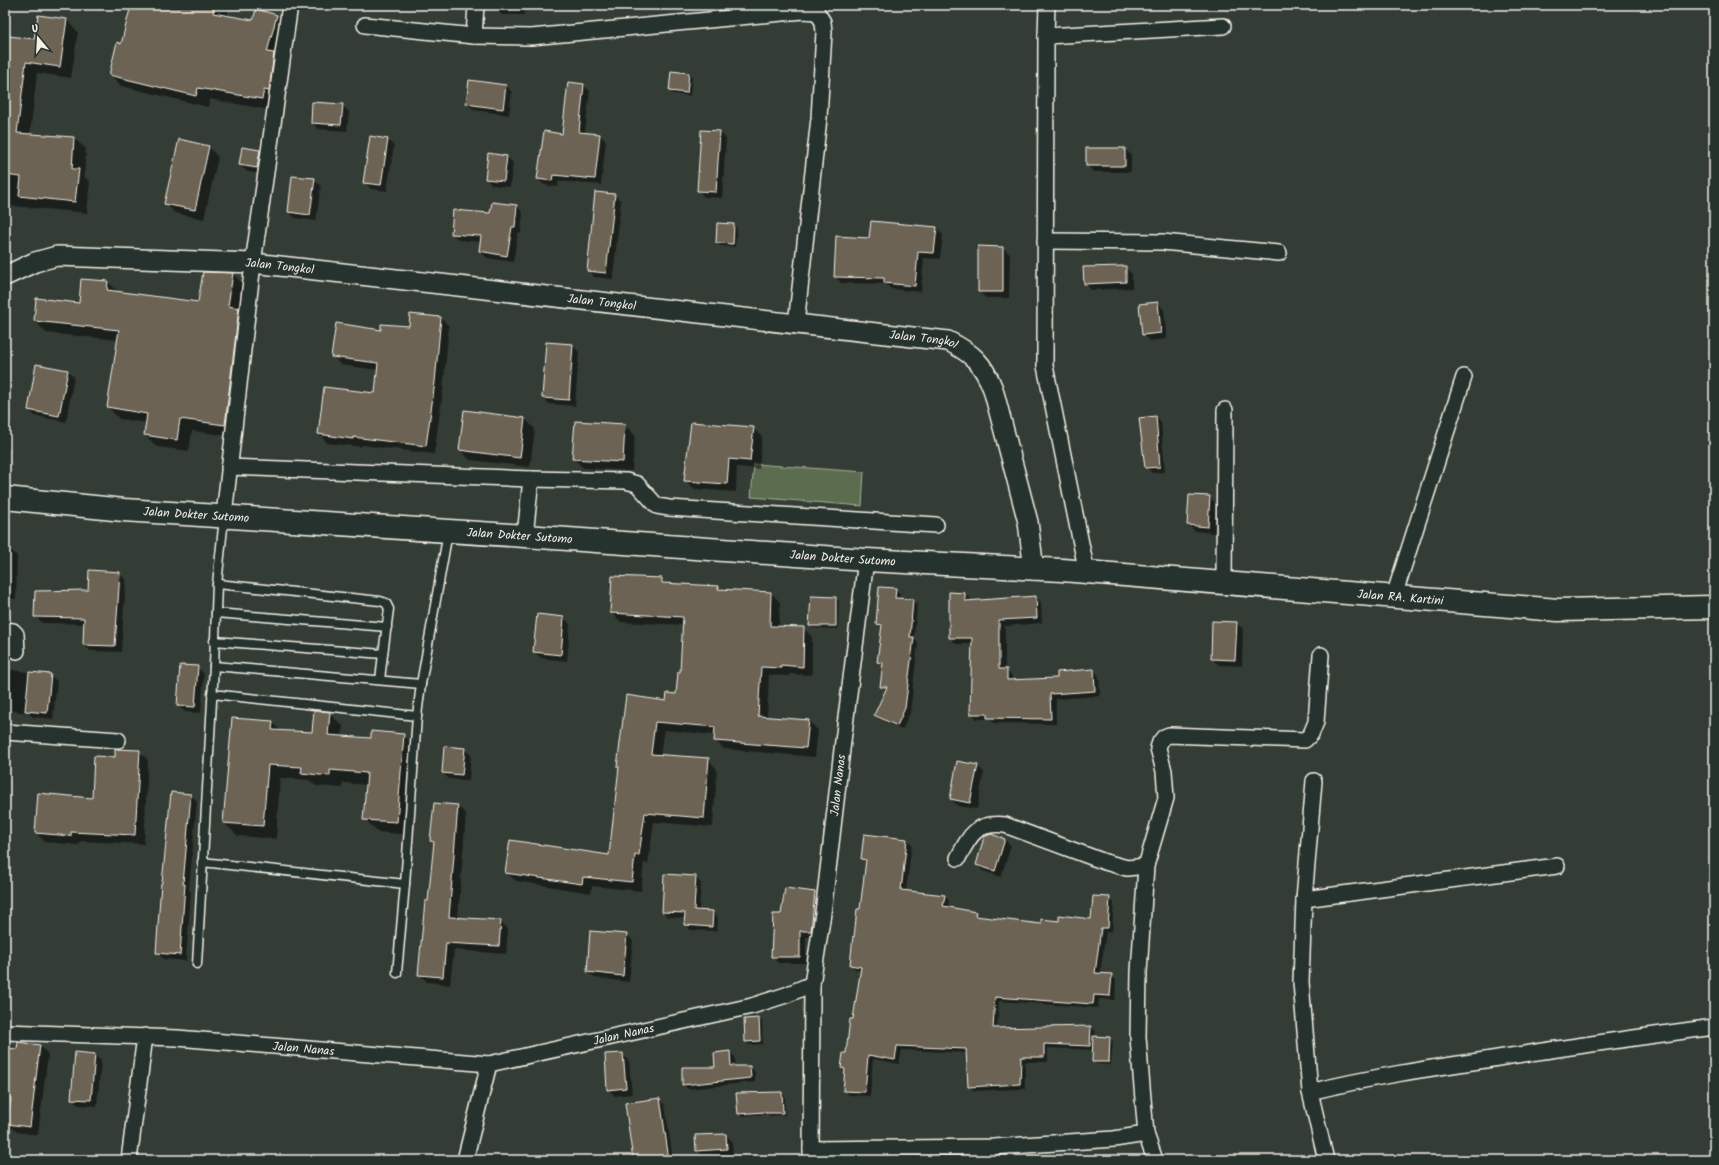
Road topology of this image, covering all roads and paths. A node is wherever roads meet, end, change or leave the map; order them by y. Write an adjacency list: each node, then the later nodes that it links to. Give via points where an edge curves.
1 (290, 5): 10 (street)
2 (476, 5): 6 (street)
3 (1047, 5): 7 (street)
4 (366, 25): 6 (street)
5 (1223, 26): 7 (street)
6 (474, 36): 12 (street, via 531,37 699,20 817,12 823,22 824,32 819,118)
7 (1046, 36): 8 (street)
8 (1045, 241): 9 (street, via 1162,242); 25 (street, via 1045,366)
9 (1279, 253)
10 (253, 263): 11 (street, Jalan Tongkol, via 57,256 35,262); 12 (street, Jalan Tongkol); 15 (street)
11 (5, 276)
12 (796, 324): 19 (street, Jalan Tongkol, via 948,341 967,350 978,361 993,389)
13 (1464, 377): 28 (street)
14 (1225, 410): 26 (street)
15 (229, 467): 16 (street); 18 (street)
16 (531, 479): 20 (street, via 626,481 637,484 657,506 669,508); 22 (street)
17 (5, 498): 18 (highway, Jalan Dokter Sutomo, via 124,510)
18 (224, 515): 21 (highway, Jalan Dokter Sutomo); 27 (lane)
19 (1028, 522): 24 (street, Jalan Tongkol); 25 (street, via 1034,540 1046,557)
20 (936, 525)
21 (448, 531): 22 (highway, Jalan Dokter Sutomo); 39 (lane)
22 (525, 536): 23 (highway, Jalan Dokter Sutomo)
23 (866, 560): 24 (highway, Jalan Dokter Sutomo); 53 (street, Jalan Nanas)
24 (1034, 570): 25 (highway, Jalan Dokter Sutomo)
25 (1073, 572): 26 (highway, Jalan RA. Kartini)
26 (1224, 583): 28 (highway, Jalan RA. Kartini)
27 (217, 584): 30 (lane); 31 (lane, via 380,601 386,603 389,609)
28 (1394, 596): 29 (highway, Jalan RA. Kartini, via 1558,610)
29 (1714, 607)
30 (216, 613): 31 (lane); 33 (lane)
31 (387, 627): 35 (lane)
32 (5, 630): 34 (street, via 16,634)
33 (214, 641): 35 (lane); 37 (lane)
34 (17, 652)
35 (383, 654): 38 (lane)
36 (1322, 655): 47 (street, via 1316,722 1305,740 1169,735 1164,737 1158,748 1164,771 1166,798)
37 (214, 666): 38 (lane); 40 (lane)
38 (380, 680): 39 (lane)
39 (421, 684): 41 (lane)
40 (212, 694): 41 (lane); 46 (lane)
41 (417, 716): 49 (lane)
42 (5, 732): 43 (street)
43 (118, 740)
44 (1314, 781): 50 (street)
45 (958, 858): 47 (street, via 970,836 981,827 1005,824 1105,862 1127,868)
46 (202, 862): 49 (lane); 51 (lane)
47 (1146, 866): 59 (street, via 1138,1037)
48 (1557, 866): 50 (street)
49 (405, 884): 52 (lane)
50 (1304, 899): 58 (street, via 1301,982)
51 (197, 964)
52 (397, 973)
53 (812, 984): 57 (street, Jalan Nanas, via 752,1006); 60 (street)
54 (1714, 1027): 58 (street, via 1424,1069 1362,1079)
55 (5, 1032): 56 (street, Jalan Nanas)
56 (145, 1036): 57 (street, Jalan Nanas); 61 (street)
57 (489, 1064): 62 (street)
58 (1310, 1092): 64 (street)
59 (1141, 1135): 60 (street, via 994,1147); 63 (street)
60 (811, 1155)
61 (129, 1160)
62 (465, 1160)
63 (1155, 1160)
64 (1326, 1160)

